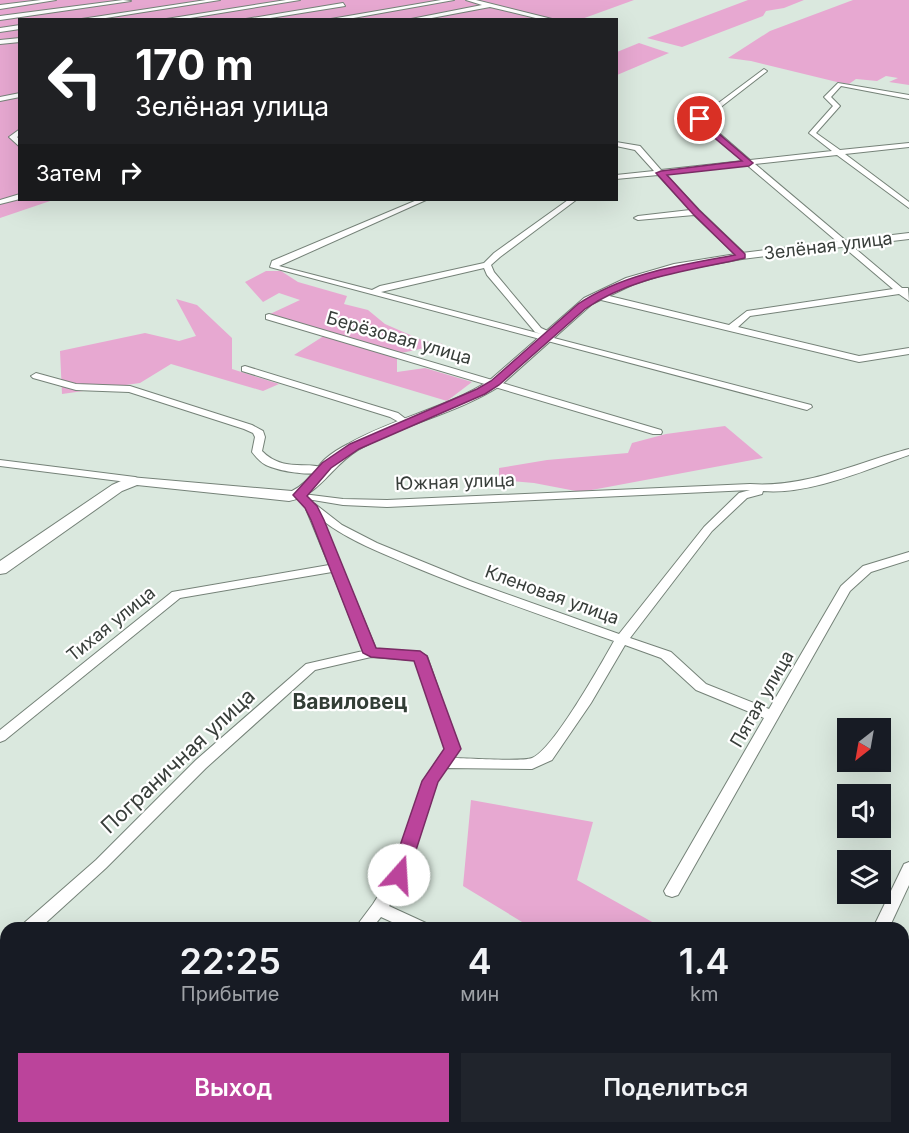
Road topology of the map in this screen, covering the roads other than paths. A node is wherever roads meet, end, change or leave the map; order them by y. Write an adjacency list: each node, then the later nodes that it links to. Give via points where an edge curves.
1 (0, 0): 10 (street)
2 (53, 0): 10 (street)
3 (217, 0): 13 (street)
4 (297, 0): 18 (street)
5 (451, 0): 20 (street)
6 (470, 0): 9 (street)
7 (128, 1): 12 (street)
8 (343, 5): 19 (street)
9 (491, 5): 21 (street); 22 (street)
10 (8, 6): 11 (street); 12 (street)
11 (0, 7)
12 (21, 15): 14 (street); 15 (street)
13 (110, 15): 16 (street); 17 (street)
14 (0, 18)
15 (25, 18)
16 (91, 18)
17 (114, 18)
18 (176, 18)
19 (256, 18)
20 (340, 18)
21 (420, 18)
22 (545, 18)
23 (18, 27): 24 (street)
24 (0, 30)
25 (18, 40): 26 (street)
26 (0, 42)
27 (764, 71): 34 (street, via 700,119)
28 (18, 95): 30 (street)
29 (909, 98): 33 (street, via 840,84 827,97 837,106 812,133)
30 (0, 99)
31 (618, 144): 35 (street, via 637,148)
32 (909, 145): 33 (street)
33 (839, 154): 34 (street); 41 (street)
34 (749, 163): 35 (street); 45 (street)
35 (661, 173): 36 (street); 42 (street)
36 (618, 177)
37 (18, 196): 40 (street)
38 (420, 201): 49 (street, via 275,263 274,267)
39 (571, 201): 47 (street)
40 (0, 202)
41 (909, 206)
42 (696, 212): 43 (street); 46 (street)
43 (638, 218)
44 (909, 236): 45 (street, Зелёная улица)
45 (844, 244): 46 (street, Зелёная улица); 48 (street)
46 (742, 256): 50 (street, Зелёная улица, via 651,274)
47 (487, 265): 49 (street); 54 (street)
48 (904, 290): 51 (street); 53 (street, via 747,314)
49 (374, 293): 54 (street)
50 (597, 296): 53 (street); 54 (street, Зелёная улица)
51 (909, 298)
52 (269, 317): 58 (street, Берёзовая улица)
53 (731, 328): 55 (street, via 859,359)
54 (547, 337): 58 (street, Зелёная улица); 59 (street)
55 (909, 351)
56 (245, 369): 60 (street, via 394,415)
57 (36, 375): 64 (street, via 76,387 130,389 248,427 258,431 257,452 262,459 272,464)
58 (495, 383): 60 (street, Зелёная улица); 61 (street, Берёзовая улица)
59 (807, 407)
60 (406, 423): 64 (street, Зелёная улица, via 355,447)
61 (657, 432)
62 (909, 452): 66 (street, Южная улица, via 790,488)
63 (0, 463): 65 (street, Южная улица)
64 (322, 470): 67 (street, Зелёная улица, via 307,490)
65 (135, 480): 67 (street, Южная улица); 70 (street, via 117,488)
66 (768, 490): 67 (street, Южная улица, via 750,487 386,504); 71 (street, Кленовая улица, via 743,495 708,529)
67 (305, 501): 69 (street); 71 (street, Кленовая улица, via 338,527 373,545 466,584)
68 (909, 556): 73 (street, Пятая улица, via 867,569 845,589)
69 (335, 568): 72 (street); 74 (street, Тихая улица, via 176,595)
70 (0, 569)
71 (622, 639): 73 (street, via 666,655 701,687); 75 (street, via 548,756 532,764)
72 (371, 653): 75 (street, via 420,656 453,749); 79 (street, Пограничная улица, via 311,667 201,764)
73 (773, 716): 77 (street, Пятая улица)
74 (0, 737)
75 (443, 763): 78 (street, via 430,781 399,875)
76 (909, 868): 82 (street)
77 (672, 891)
78 (379, 909): 80 (street); 81 (street)
79 (37, 922)
80 (368, 922)
81 (407, 922)
82 (884, 922)

